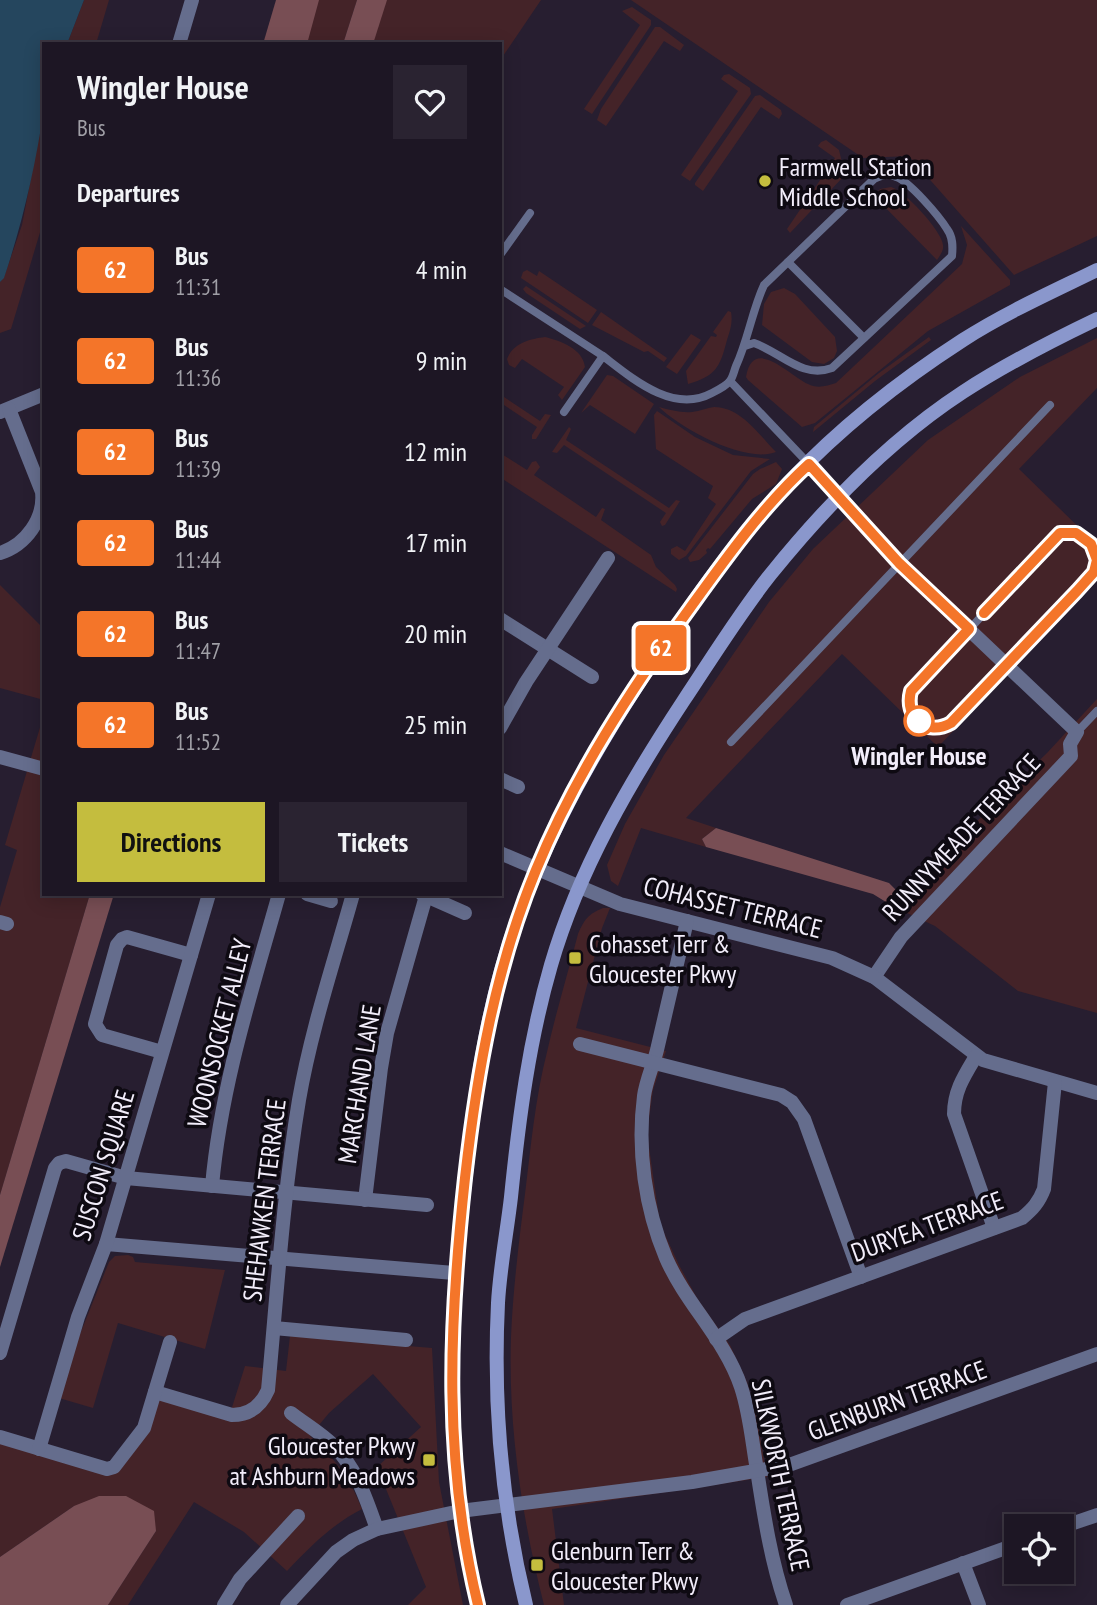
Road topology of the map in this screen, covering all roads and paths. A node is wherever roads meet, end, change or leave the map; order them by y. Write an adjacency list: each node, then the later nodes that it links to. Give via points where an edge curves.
1 (192, 0): 2 (street)
2 (180, 42)
3 (530, 213): 4 (lane)
4 (502, 252)
5 (788, 262): 9 (lane); 9 (lane, via 874,178 885,174 908,184 947,229 952,256); 10 (lane, via 764,285)
6 (1097, 270): 17 (main road, via 996,320 940,355 860,416)
7 (502, 290): 11 (lane)
8 (1097, 319): 19 (main road, via 961,393)
9 (864, 338): 10 (lane, via 832,368 820,372 808,372 766,347)
10 (745, 346): 12 (lane)
11 (603, 356): 12 (lane, via 646,386 684,401 701,399); 16 (lane)
12 (730, 381): 17 (lane)
13 (42, 395): 15 (street)
14 (1050, 405): 23 (lane)
15 (4, 410): 18 (street)
16 (564, 412)
17 (809, 464): 19 (street); 38 (main road, via 770,504 666,640 602,741)
18 (42, 496)
19 (839, 496): 23 (street); 39 (main road, via 769,576 713,656 617,807)
20 (42, 508): 21 (street, via 19,544)
21 (0, 553)
22 (608, 558): 26 (street)
23 (899, 563): 25 (street); 32 (lane)
24 (502, 620): 26 (street)
25 (969, 629): 27 (street); 27 (lane, via 911,691 908,703 918,720 933,729 951,723); 27 (lane, via 1060,533 1076,533 1091,544 1097,560 1094,572)
26 (548, 648): 28 (street); 30 (street)
27 (1007, 665): 31 (street)
28 (592, 677)
29 (1097, 711): 31 (lane)
30 (502, 725)
31 (1077, 732): 50 (street, RUNNYMEADE TERRACE, via 1070,744 1071,756 901,937)
32 (731, 742)
33 (0, 757): 34 (street)
34 (42, 768)
35 (502, 780): 36 (street)
36 (518, 787)
37 (502, 854): 38 (street, COHASSET TERRACE)
38 (536, 868): 39 (street, COHASSET TERRACE); 65 (main road, via 504,960 487,1031)
39 (581, 886): 48 (street, COHASSET TERRACE, via 620,904); 78 (main road, via 551,963 517,1128 498,1301 497,1404)
40 (208, 896): 49 (street, SUSCON SQUARE)
41 (278, 896): 58 (street, WOONSOCKET ALLEY, via 233,1057)
42 (314, 896): 46 (street)
43 (352, 896): 59 (street, SHEHAWKEN TERRACE, via 313,1034)
44 (424, 896): 60 (street, MARCHAND LANE, via 387,1033)
45 (426, 896): 47 (street, MARCHAND LANE)
46 (331, 901)
47 (465, 913)
48 (687, 920): 50 (street, COHASSET TERRACE, via 815,953); 54 (street, SILKWORTH TERRACE)
49 (191, 956): 52 (street, SUSCON SQUARE); 52 (street, via 127,937 117,945 95,1024 102,1035)
50 (874, 977): 53 (street, COHASSET TERRACE)
51 (580, 1044): 54 (street)
52 (162, 1052): 57 (street, SUSCON SQUARE)
53 (976, 1056): 55 (street, COHASSET TERRACE); 62 (street, via 958,1087 954,1114)
54 (654, 1062): 66 (street, via 792,1101 804,1119); 68 (street, SILKWORTH TERRACE, via 642,1126 647,1192 680,1286)
55 (1055, 1082): 56 (street, COHASSET TERRACE); 62 (street, DURYEA TERRACE, via 1040,1201 1022,1218)
56 (1097, 1093)
57 (126, 1178): 58 (street, MARCHAND LANE); 63 (street, SUSCON SQUARE); 71 (street, MARCHAND LANE, via 66,1161 55,1168)
58 (212, 1186): 59 (street, MARCHAND LANE)
59 (286, 1192): 60 (street, MARCHAND LANE); 64 (street, SHEHAWKEN TERRACE)
60 (365, 1200): 61 (street, MARCHAND LANE)
61 (427, 1205)
62 (994, 1228): 66 (street, DURYEA TERRACE)
63 (106, 1244): 64 (street); 76 (street, SUSCON SQUARE, via 78,1317)
64 (280, 1260): 65 (street); 67 (street, SHEHAWKEN TERRACE)
65 (454, 1273): 79 (main road, via 452,1419)
66 (861, 1277): 68 (street, DURYEA TERRACE, via 745,1319)
67 (274, 1328): 69 (street); 73 (street, SHEHAWKEN TERRACE, via 268,1391 250,1412 232,1415)
68 (716, 1339): 77 (street, SILKWORTH TERRACE, via 740,1385)
69 (406, 1340)
70 (170, 1342): 73 (street)
71 (0, 1353)
72 (1096, 1357): 77 (street, GLENBURN TERRACE, via 789,1465)
73 (155, 1392): 76 (street, via 144,1427 114,1467 107,1469)
74 (290, 1413): 83 (street, via 335,1447 348,1464)
75 (0, 1437): 76 (street)
76 (39, 1449)
77 (757, 1472): 78 (street, GLENBURN TERRACE); 90 (street, SILKWORTH TERRACE, via 767,1537)
78 (506, 1507): 79 (street, GLENBURN TERRACE); 89 (main road)
79 (460, 1511): 83 (street, GLENBURN TERRACE); 88 (main road)
80 (1097, 1515): 82 (street)
81 (298, 1516): 86 (street, via 240,1579)
82 (1074, 1523)
83 (377, 1529): 87 (street, GLENBURN TERRACE, via 336,1552)
84 (1004, 1549): 85 (street)
85 (963, 1563): 91 (street); 92 (street)
86 (224, 1605)
87 (287, 1605)
88 (478, 1605)
89 (526, 1605)
90 (786, 1605)
91 (847, 1605)
92 (979, 1605)

